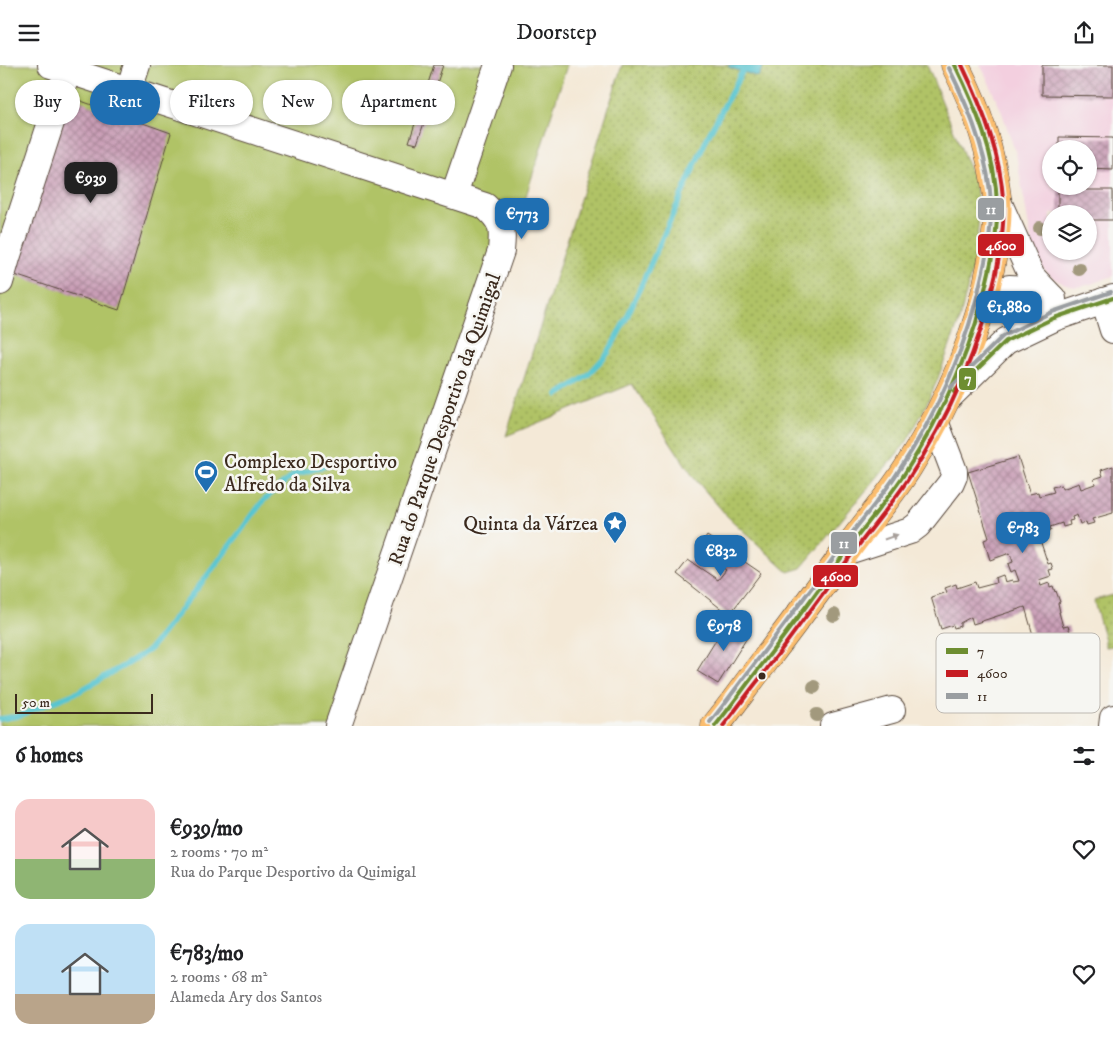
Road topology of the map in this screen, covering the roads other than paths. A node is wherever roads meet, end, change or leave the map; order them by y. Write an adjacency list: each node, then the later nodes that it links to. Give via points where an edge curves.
1 (137, 65): 6 (street)
2 (498, 65): 8 (street)
3 (955, 65): 9 (main road, via 977,113 991,160)
4 (59, 68): 5 (street, Rua do Parque Desportivo da Quimigal); 10 (street)
5 (97, 80)
6 (132, 80)
7 (160, 100): 8 (street, Rua do Parque Desportivo da Quimigal)
8 (454, 195): 19 (street, Rua do Parque Desportivo da Quimigal, via 485,206 495,215 502,231 501,251)
9 (997, 199): 11 (main road, via 996,238); 13 (street, via 1032,277)
10 (0, 283)
11 (986, 294): 13 (street, via 1018,315); 15 (main road, via 959,373)
12 (1101, 301): 13 (street); 14 (street)
13 (1053, 308): 15 (street, via 1006,341)
14 (1113, 330)
15 (940, 411): 16 (main road, via 908,467); 16 (street, one-way to 15, via 910,531 951,483 954,471)
16 (845, 552): 20 (main road)
17 (892, 710): 21 (street)
18 (1113, 718): 22 (street)
19 (338, 726)
20 (715, 726)
21 (833, 726)
22 (1112, 726)

